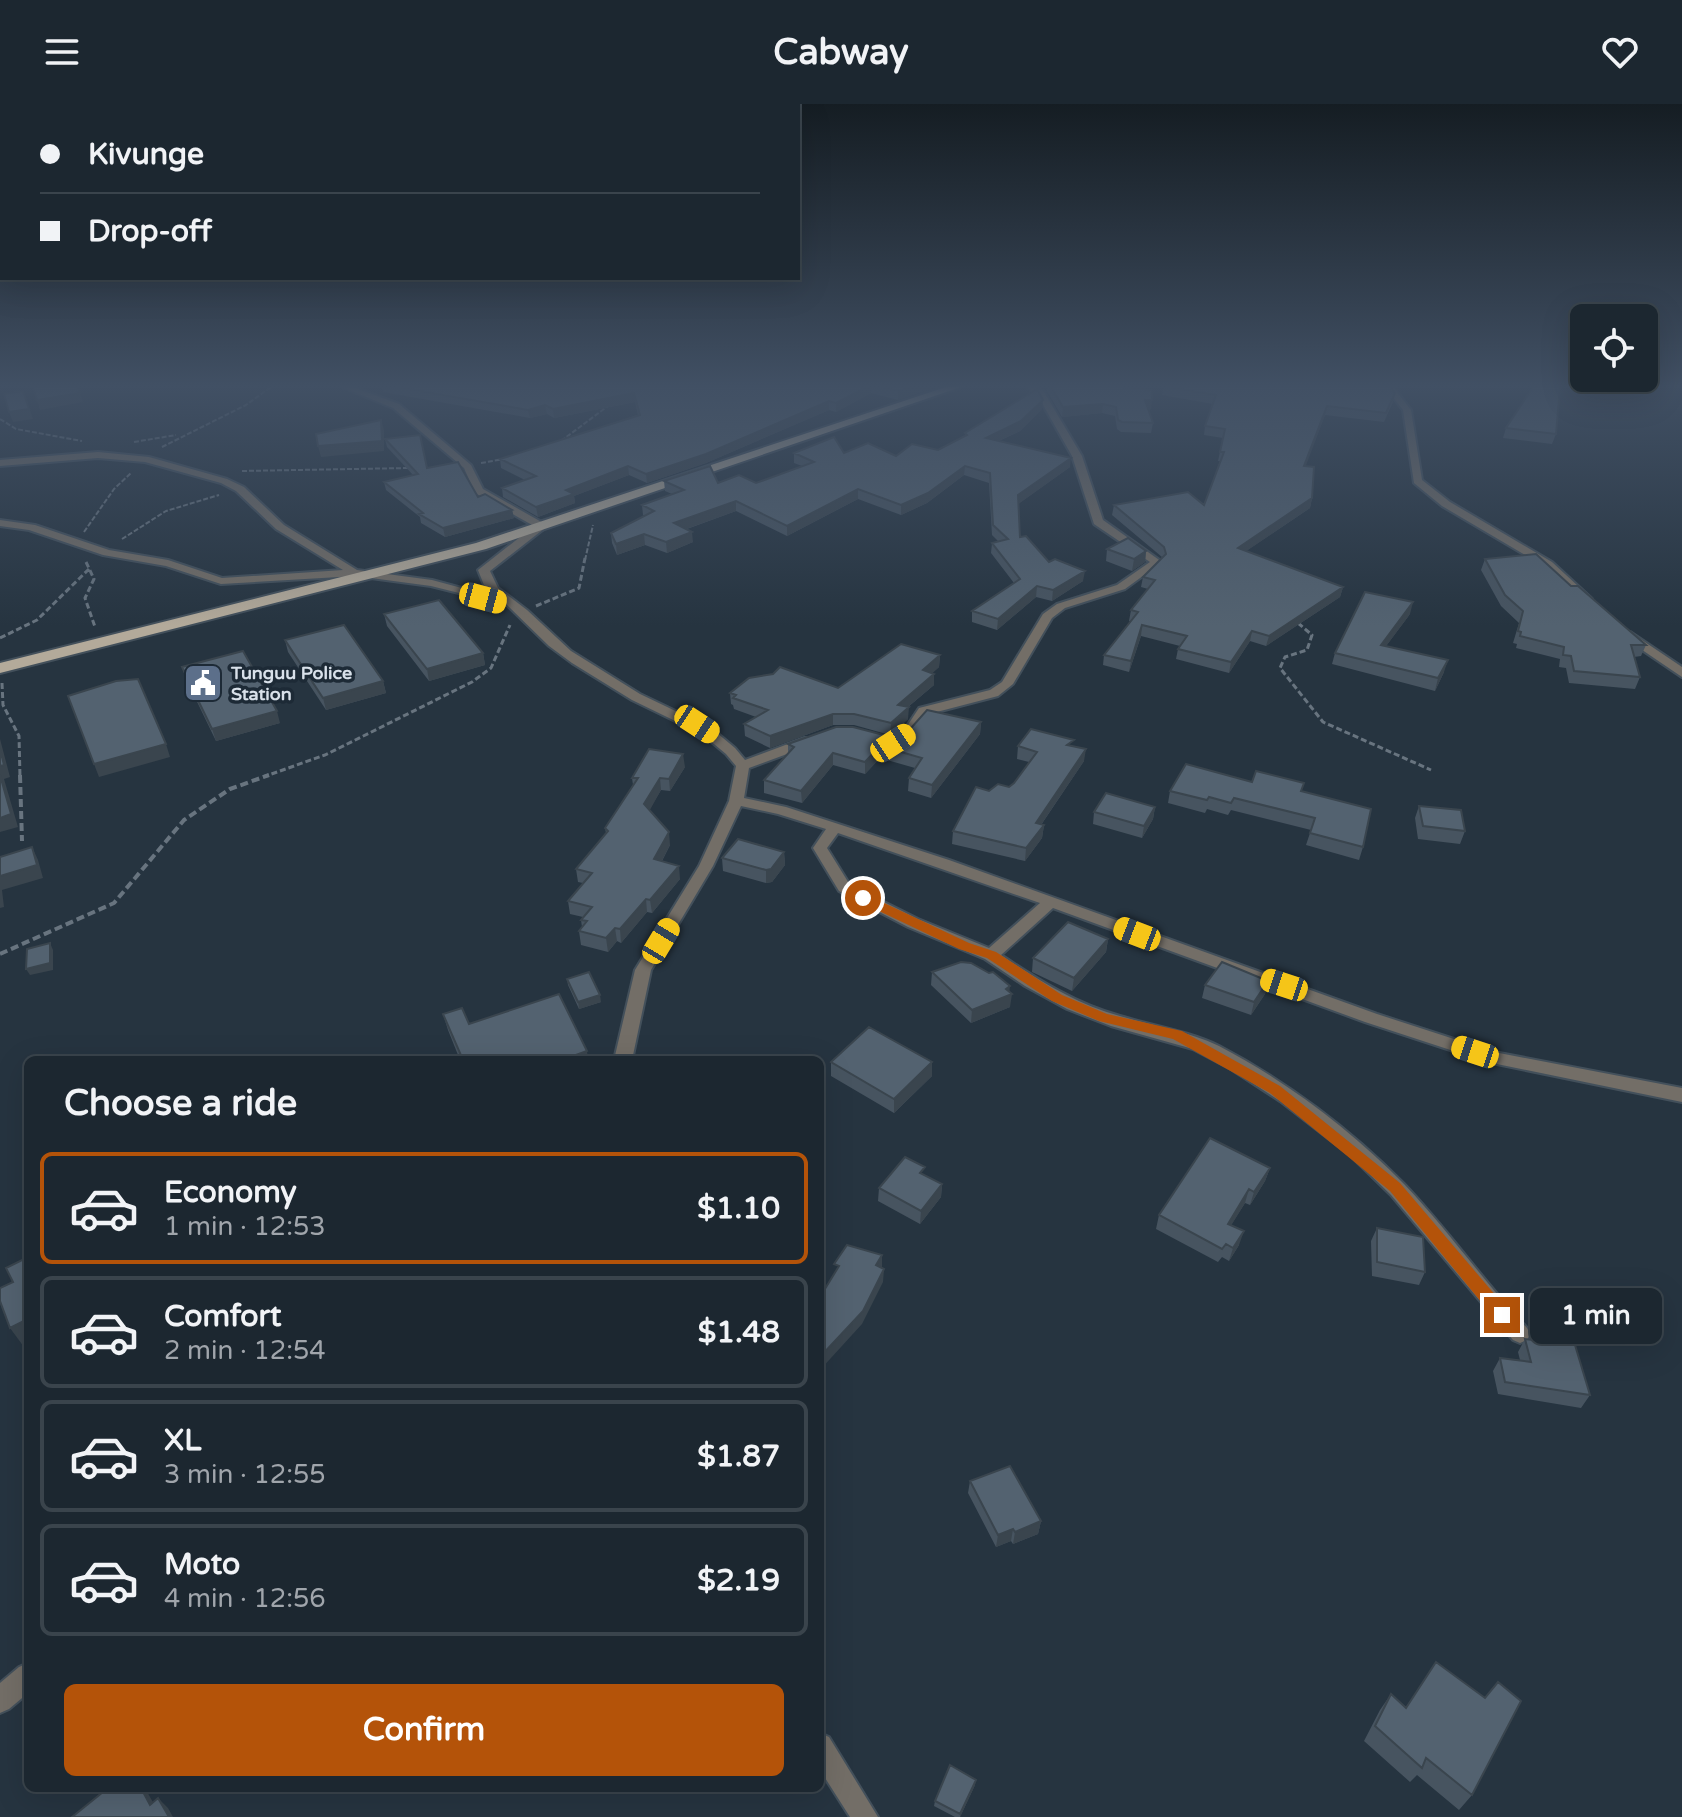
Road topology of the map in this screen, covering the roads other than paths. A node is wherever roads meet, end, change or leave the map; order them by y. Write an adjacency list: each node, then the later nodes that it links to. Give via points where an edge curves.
1 (171, 467): 8 (street, via 240,489 280,527)
2 (468, 467): 7 (street, via 479,491)
3 (719, 467): 7 (main road)
4 (1080, 467): 16 (street, via 1098,522 1157,562 1121,587 1061,606 1047,616 1007,684 994,693 924,711 910,732 893,743)
5 (1415, 467): 10 (street, via 1417,481 1446,504 1548,564)
6 (0, 523): 8 (street, via 31,527 107,553 168,563 221,581)
7 (541, 526): 9 (main road); 11 (street, via 484,570 486,584 495,594)
8 (356, 573): 9 (street)
9 (375, 576): 11 (street, via 432,583); 13 (main road)
10 (1598, 610)
11 (523, 612): 17 (street, via 558,648 638,698 697,724 726,743)
12 (1617, 626): 14 (street)
13 (1, 668)
14 (1682, 673)
15 (825, 735): 17 (street)
16 (884, 741)
17 (743, 766): 18 (street)
18 (736, 801): 19 (street); 22 (street, via 706,866 643,970)
19 (835, 827): 20 (street); 21 (street, via 820,848 844,888)
20 (1050, 902): 21 (street); 23 (street, via 1493,1058)
21 (991, 955): 24 (street, via 1057,998 1104,1018 1177,1035 1275,1090 1395,1187)
22 (624, 1056)
23 (1682, 1095)
24 (1520, 1334)
25 (24, 1679): 26 (street)
26 (0, 1700)
27 (824, 1752): 28 (street)
28 (865, 1817)

